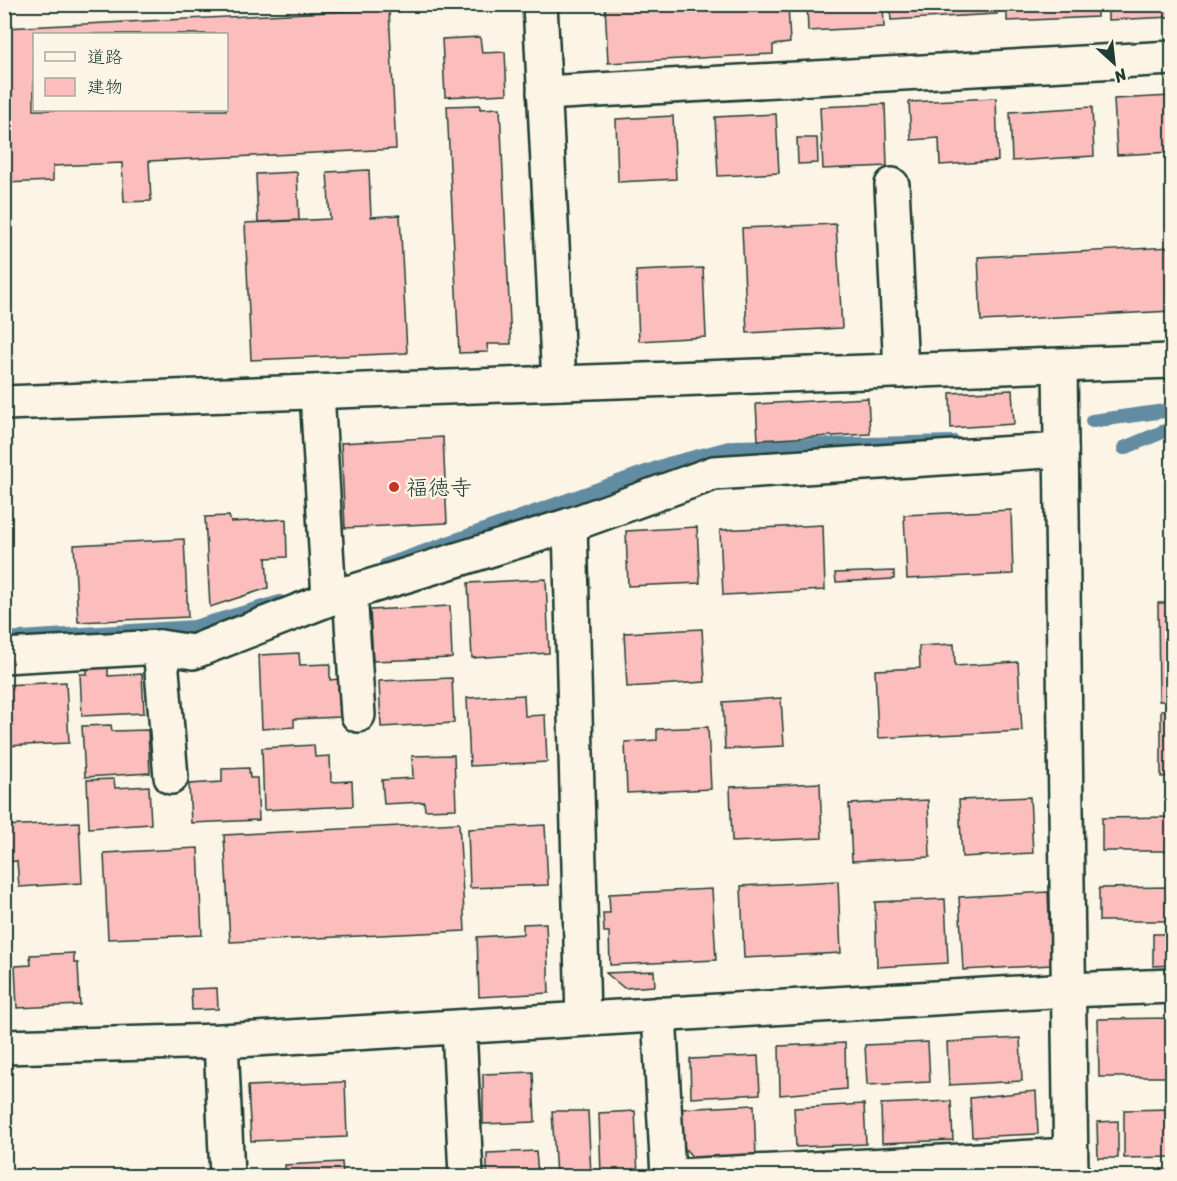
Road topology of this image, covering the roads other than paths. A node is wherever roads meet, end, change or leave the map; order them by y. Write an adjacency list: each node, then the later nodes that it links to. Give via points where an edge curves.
1 (540, 4): 3 (street)
2 (1173, 58): 3 (street)
3 (544, 93): 8 (street)
4 (892, 185): 7 (street)
5 (1173, 361): 6 (street)
6 (1060, 366): 7 (street); 11 (street)
7 (901, 371): 8 (street)
8 (559, 383): 9 (street)
9 (317, 392): 10 (street); 13 (street)
10 (4, 403)
11 (1062, 450): 12 (street, via 714,473); 19 (street)
12 (570, 525): 13 (street); 21 (street)
13 (340, 596): 14 (street, via 193,652); 16 (street)
14 (160, 647): 15 (street); 17 (street)
15 (4, 656)
16 (358, 715)
17 (171, 777)
18 (1173, 987): 19 (street)
19 (1068, 990): 20 (street); 25 (street)
20 (659, 1014): 21 (street); 28 (street)
21 (583, 1018): 22 (street)
22 (459, 1027): 23 (street); 27 (street)
23 (221, 1041): 24 (street); 26 (street)
24 (4, 1047)
25 (1071, 1166): 29 (street)
26 (227, 1176)
27 (466, 1176)
28 (668, 1176)
29 (679, 1176)

